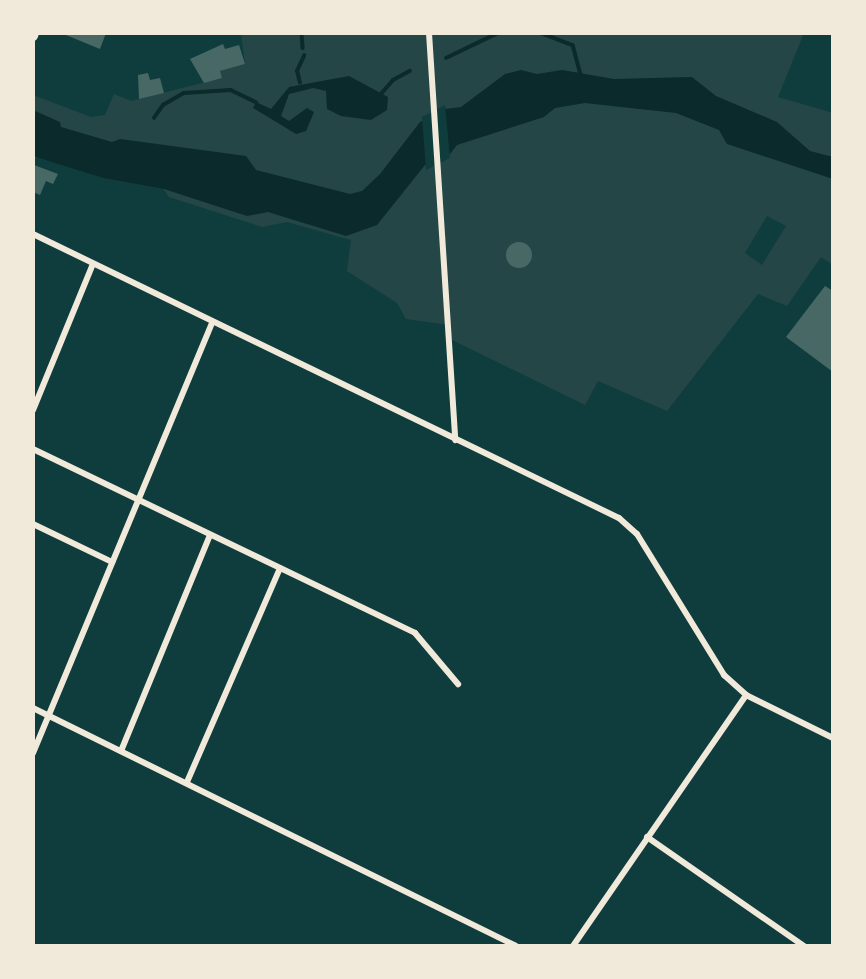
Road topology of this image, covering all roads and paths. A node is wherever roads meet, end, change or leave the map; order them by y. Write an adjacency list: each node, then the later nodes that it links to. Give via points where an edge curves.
1 (429, 33): 6 (street)
2 (33, 234): 3 (street)
3 (93, 264): 4 (street); 5 (street)
4 (212, 322): 6 (street); 8 (street)
5 (33, 410)
6 (455, 440): 14 (street, via 619,518 637,534 724,675)
7 (33, 449): 8 (street)
8 (138, 500): 10 (street); 11 (street)
9 (33, 524): 11 (street)
10 (210, 535): 12 (street); 18 (street)
11 (112, 562): 16 (street)
12 (280, 568): 13 (street, via 415,633); 20 (street)
13 (458, 684)
14 (746, 695): 17 (street); 21 (street)
15 (33, 708): 16 (street)
16 (49, 716): 18 (street); 19 (street)
17 (833, 737)
18 (121, 751): 20 (street)
19 (33, 753)
20 (187, 782): 22 (street)
21 (648, 837): 23 (street); 24 (street)
22 (516, 946)
23 (573, 946)
24 (804, 946)

